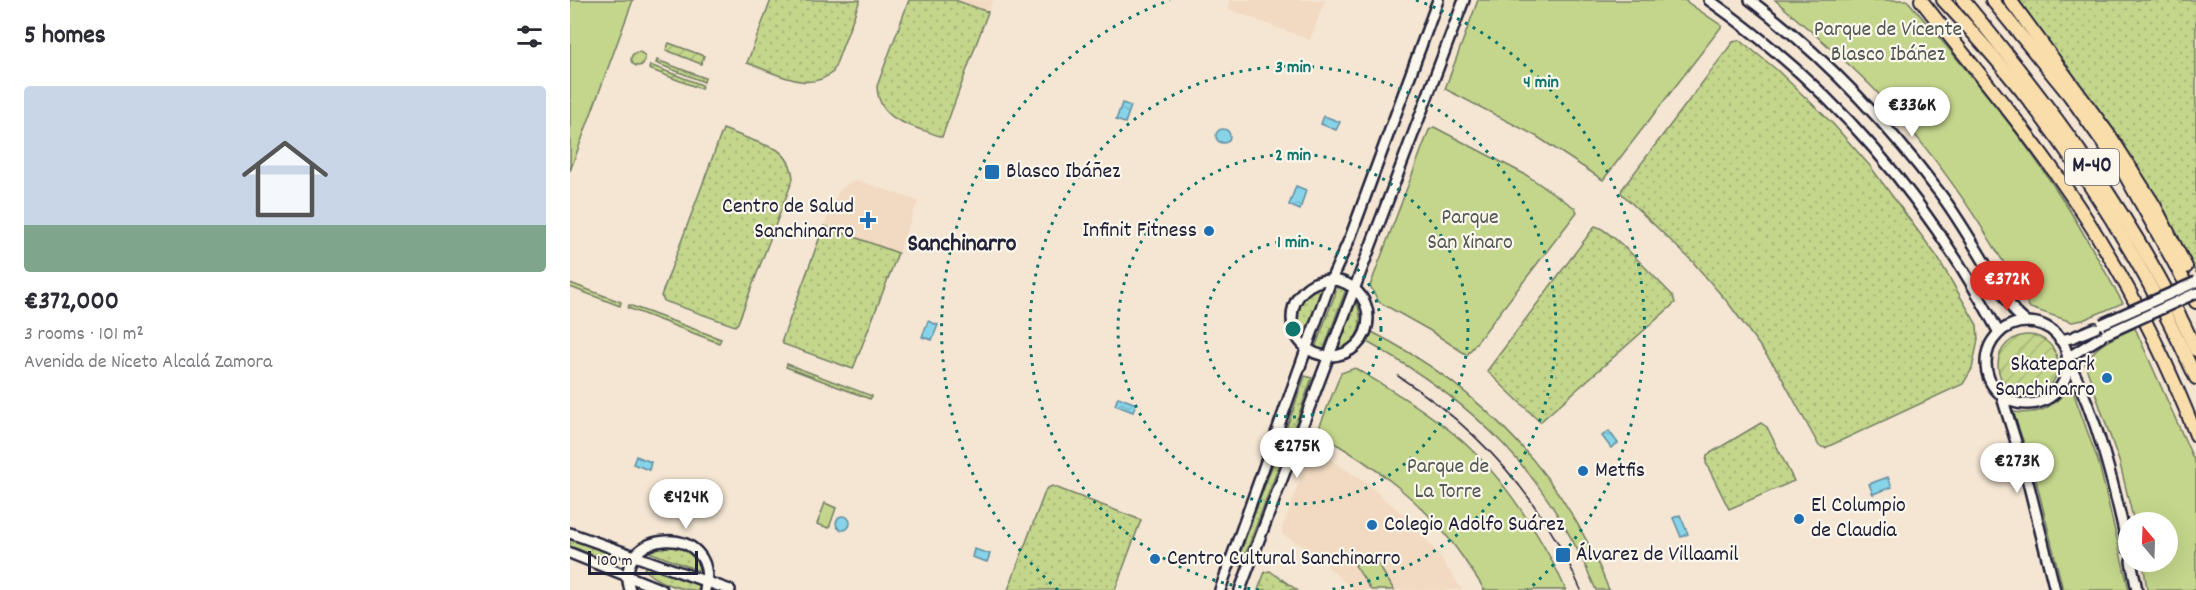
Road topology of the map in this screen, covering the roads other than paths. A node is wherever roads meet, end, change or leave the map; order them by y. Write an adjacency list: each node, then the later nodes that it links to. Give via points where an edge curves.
1 (1438, 0): 10 (street)
2 (1464, 0): 12 (street)
3 (1709, 0): 17 (street, via 1779,52 1862,132 1920,206)
4 (1750, 0): 16 (street, via 1818,58 1880,120 1940,194 2015,312)
5 (1919, 0): 25 (highway, via 2016,120 2085,216 2142,313)
6 (1943, 0): 23 (highway, via 2010,76 2072,159 2143,273)
7 (1963, 0): 20 (highway, M-40, via 2095,171 2156,272)
8 (1992, 0): 15 (highway, M-40, via 2070,96 2122,169)
9 (2010, 0): 13 (highway, via 2117,147 2154,205)
10 (1331, 280): 12 (street); 19 (street); 19 (street, via 1312,284 1296,301 1293,329)
11 (2196, 282): 18 (street, bridge)
12 (1353, 287): 21 (street); 21 (street, via 1368,310 1366,333 1355,348)
13 (2196, 287)
14 (2196, 293): 22 (street, bridge)
15 (2196, 302)
16 (2026, 322): 17 (street); 18 (street, via 2045,327)
17 (1999, 333): 24 (street, via 1989,350 1986,369)
18 (2061, 340): 22 (street)
19 (1308, 348): 21 (street); 36 (street)
20 (2196, 350)
21 (1329, 358): 37 (street)
22 (2067, 358): 24 (street, via 2064,379 2041,401 2020,403); 26 (street, via 2092,416)
23 (2196, 378)
24 (2001, 394): 38 (street)
25 (2196, 435)
26 (2120, 512)
27 (570, 533): 29 (street)
28 (570, 553): 31 (street)
29 (636, 555): 31 (street); 32 (street); 32 (street, via 656,541 667,539 686,544 701,559)
30 (2133, 572): 39 (street)
31 (628, 575): 33 (street); 34 (street)
32 (706, 586): 35 (street)
33 (630, 590)
34 (662, 590)
35 (730, 590)
36 (1220, 590)
37 (1240, 590)
38 (2055, 590)
39 (2137, 590)

